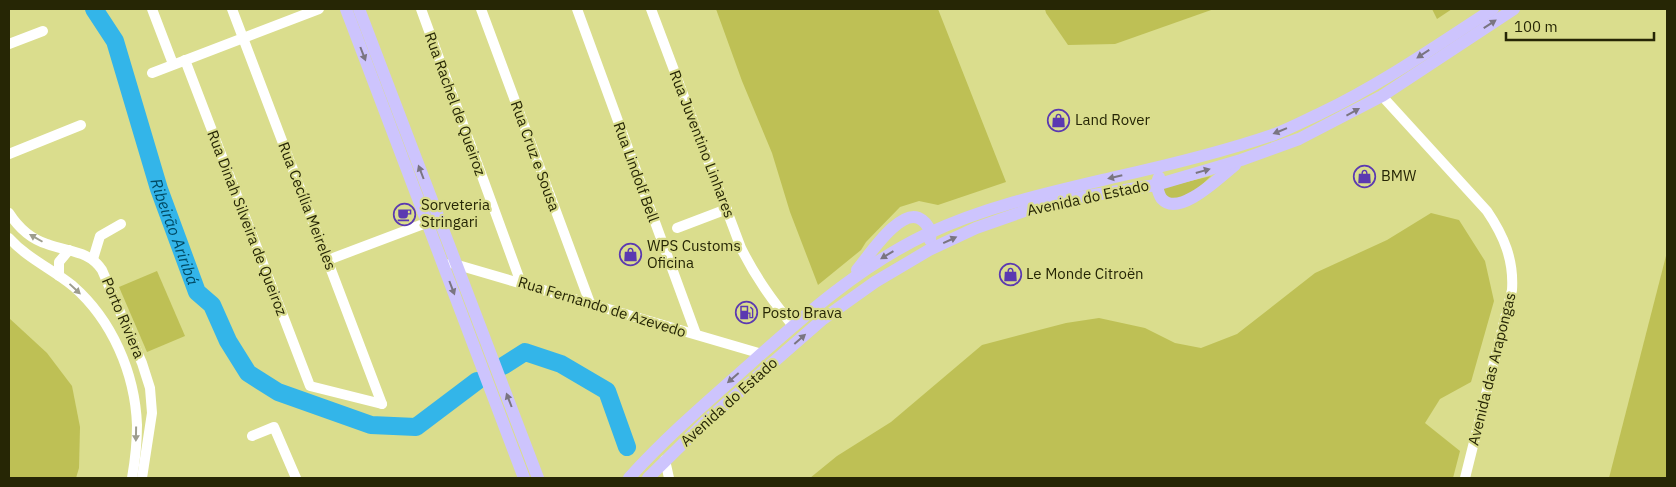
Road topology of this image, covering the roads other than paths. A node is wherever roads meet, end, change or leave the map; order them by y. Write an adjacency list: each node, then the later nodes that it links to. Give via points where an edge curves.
1 (152, 9): 16 (street)
2 (232, 9): 13 (street, Rua Cecília Meireles)
3 (319, 9): 13 (street)
4 (346, 9): 26 (main road, one-way to 26)
5 (359, 9): 26 (main road, one-way to 5)
6 (421, 9): 39 (street, Rua Rachel de Queiroz)
7 (481, 9): 40 (street, Rua Cruz e Sousa)
8 (577, 9): 42 (street, Rua Lindolf Bell)
9 (651, 9): 24 (street, Rua Juventino Linhares)
10 (1494, 9): 22 (main road, Avenida do Estado, one-way to 22, via 1373,86 1307,120 1240,145)
11 (1514, 9): 18 (main road, Avenida do Estado, one-way to 11)
12 (43, 31): 14 (street)
13 (243, 38): 15 (street); 34 (street, Rua Cecília Meireles)
14 (9, 44)
15 (185, 60): 16 (street); 46 (street, Rua Dinah Silveira de Queiroz, via 310,386)
16 (173, 64): 17 (street)
17 (152, 72)
18 (1382, 96): 21 (main road, Avenida do Estado, one-way to 18, via 1299,139); 61 (street, Avenida das Arapongas, via 1488,211 1511,260 1512,290)
19 (81, 125): 20 (street)
20 (9, 154)
21 (1240, 160): 23 (main road, Avenida do Estado, one-way to 21); 23 (main road, via 1200,193 1179,204 1162,199)
22 (1162, 166): 23 (main road); 29 (main road, Avenida do Estado, one-way to 29, via 1028,197)
23 (1156, 185): 32 (main road, Avenida do Estado, one-way to 23, via 983,225 1036,207)
24 (727, 210): 28 (street); 41 (street, Rua Juventino Linhares, via 752,272)
25 (9, 213): 31 (street, one-way to 25, via 31,236)
26 (433, 220): 34 (street); 35 (main road); 36 (main road)
27 (121, 224): 33 (street, via 100,236)
28 (677, 228)
29 (930, 232): 32 (main road); 38 (main road, Avenida do Estado, one-way to 38); 38 (main road, via 920,218 904,218 894,225)
30 (9, 238): 37 (street, Porto Riviera)
31 (69, 250): 33 (street); 37 (street, via 60,262)
32 (929, 250): 52 (main road, Avenida do Estado, one-way to 32, via 706,420 823,319 875,282)
33 (92, 259): 44 (street, Porto Riviera, via 105,276)
34 (328, 260): 46 (street, Rua Cecília Meireles)
35 (442, 262): 36 (street, Rua Fernando de Azevedo); 50 (main road, one-way to 50)
36 (456, 263): 39 (street, Rua Fernando de Azevedo); 49 (main road, one-way to 36)
37 (59, 276): 45 (street, Porto Riviera, one-way to 45, via 85,298 106,326 122,358)
38 (846, 282): 41 (main road, Avenida do Estado)
39 (521, 283): 40 (street, Rua Fernando de Azevedo)
40 (590, 303): 42 (street, Rua Fernando de Azevedo)
41 (793, 326): 43 (main road, Avenida do Estado)
42 (696, 334): 43 (street, Rua Fernando de Azevedo)
43 (762, 354): 53 (main road, Avenida do Estado, one-way to 53, via 676,429)
44 (150, 388): 45 (street, via 140,393); 48 (street, Porto Riviera)
45 (132, 392): 47 (street, Porto Riviera)
46 (382, 404)
47 (135, 412): 48 (street, via 142,409); 54 (street, Porto Riviera, one-way to 54, via 137,439)
48 (152, 413): 55 (street, Porto Riviera)
49 (517, 423): 50 (main road); 58 (main road)
50 (504, 427): 57 (main road)
51 (252, 436): 56 (street, via 274,427)
52 (665, 460): 59 (main road, Avenida do Estado); 60 (street)
53 (630, 477)
54 (132, 478)
55 (142, 478)
56 (296, 478)
57 (524, 478)
58 (538, 478)
59 (648, 478)
60 (669, 478)
61 (1465, 478)

